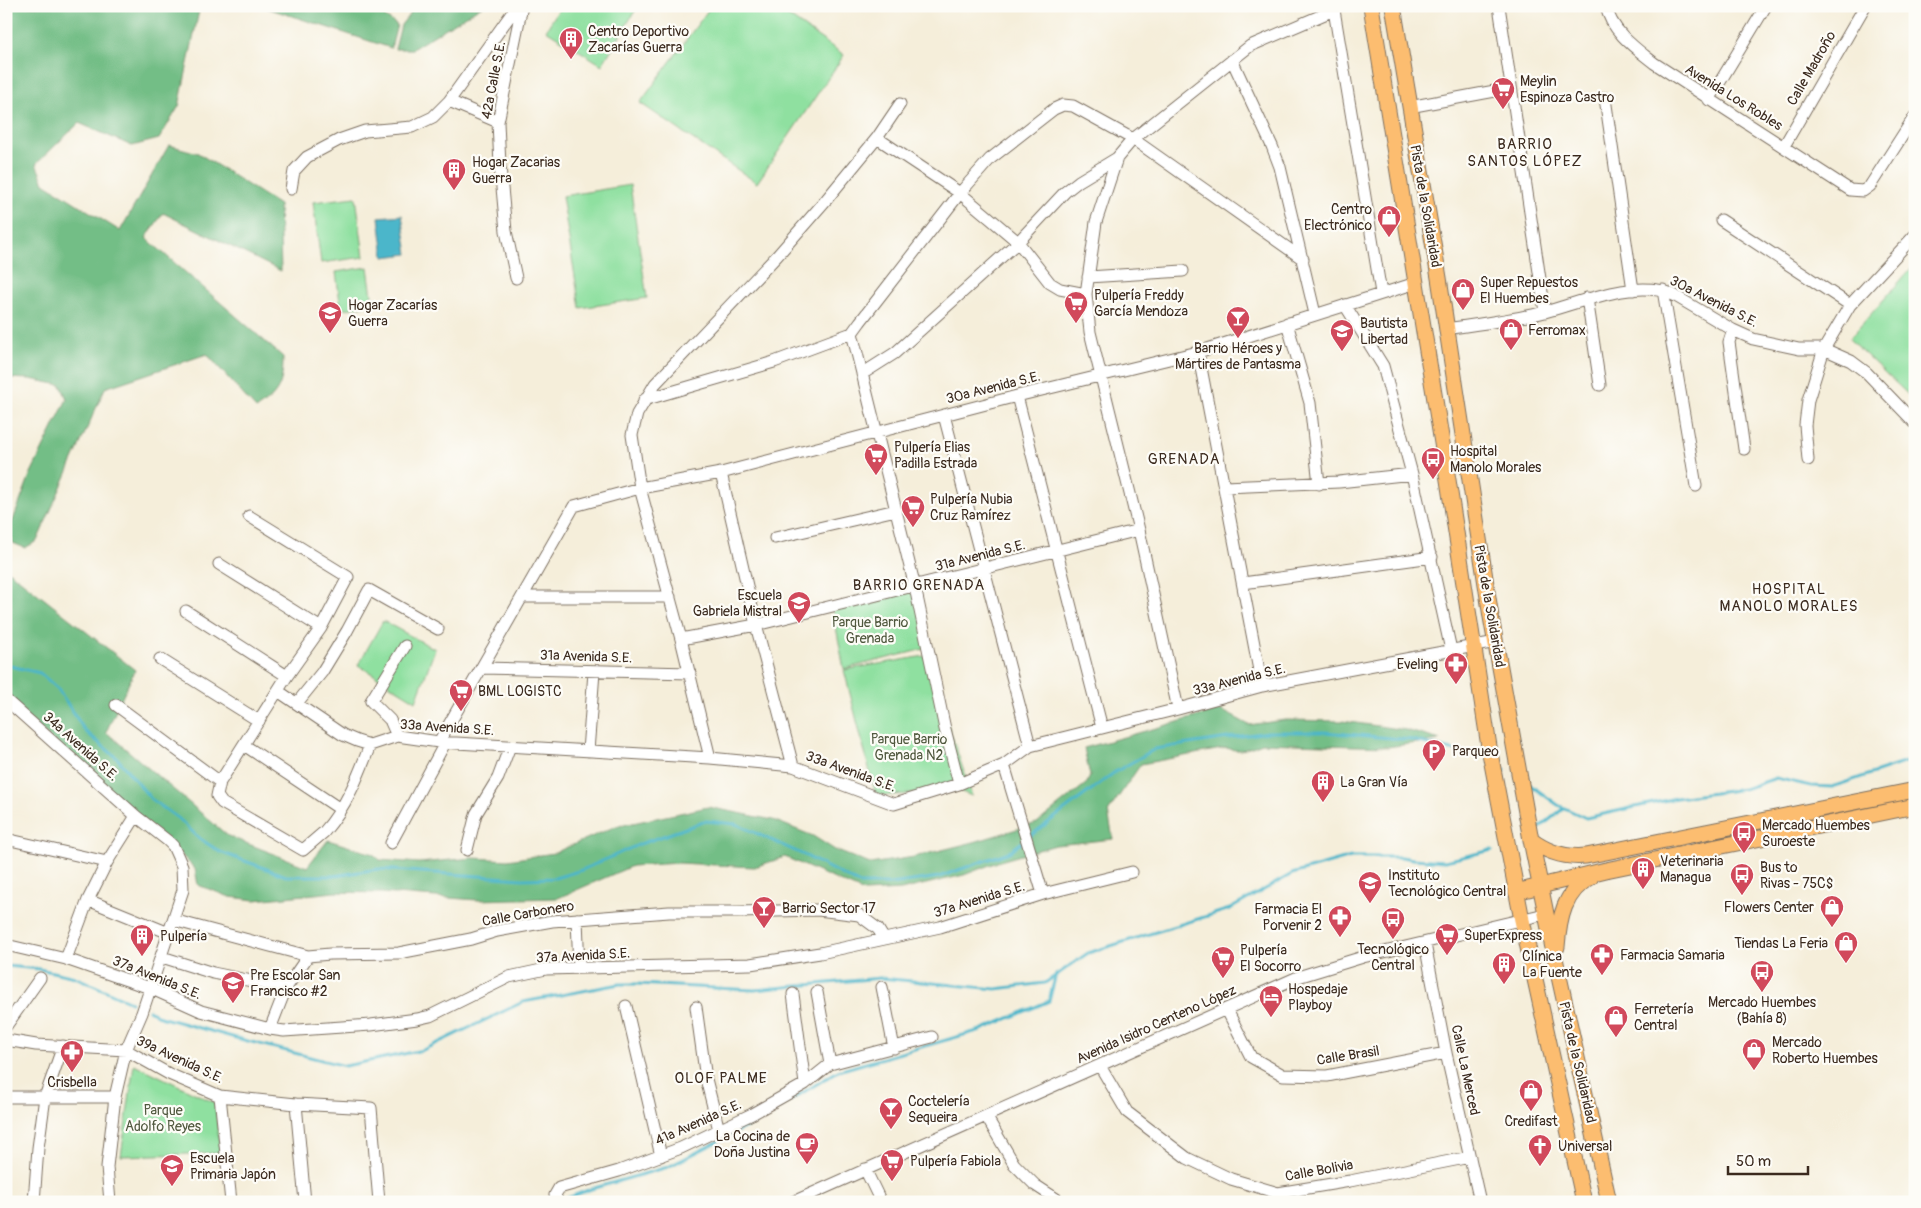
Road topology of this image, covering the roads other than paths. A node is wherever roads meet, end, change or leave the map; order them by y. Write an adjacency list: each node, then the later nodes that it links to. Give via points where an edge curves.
1 (517, 6): 14 (street)
2 (522, 6): 18 (street, 42a Calle S.E.)
3 (1371, 6): 32 (main road, Pista de la Solidaridad)
4 (1392, 6): 16 (main road, Pista de la Solidaridad)
5 (1499, 6): 11 (street)
6 (1606, 6): 13 (street, Avenida Los Robles, via 1614,25 1631,45)
7 (1865, 6): 21 (street, Calle Madroño)
8 (1336, 8): 10 (street, via 1250,46); 35 (street)
9 (1761, 8): 13 (street)
10 (1232, 60): 20 (street); 28 (street, via 1277,160)
11 (1511, 88): 16 (street); 40 (street)
12 (1605, 98): 33 (street)
13 (1709, 100): 21 (street, Avenida Los Robles)
14 (449, 101): 18 (street); 23 (street, via 433,117 412,127 365,131 307,157 294,171)
15 (900, 104): 19 (street)
16 (1409, 107): 43 (main road, Pista de la Solidaridad)
17 (1915, 116): 21 (street, Avenida Los Robles, via 1864,191 1850,190)
18 (498, 122): 31 (street, 42a Calle S.E., via 506,230)
19 (877, 138): 24 (street); 52 (street, via 777,256 655,384)
20 (1133, 139): 22 (street); 24 (street, via 1073,106 1063,104 1000,150); 28 (street)
21 (1784, 146)
22 (1117, 158): 27 (street, via 1065,192); 30 (street, via 1096,222)
23 (291, 189)
24 (960, 193): 27 (street); 45 (street)
25 (1721, 220): 39 (street)
26 (1915, 235): 39 (street)
27 (1018, 242): 36 (street, via 1050,283 1060,289); 48 (street, via 895,353)
28 (1303, 259): 41 (street)
29 (1184, 271): 30 (street)
30 (1088, 277): 36 (street)
31 (516, 278)
32 (1416, 283): 35 (street, 30a Avenida S.E.); 83 (main road, Pista de la Solidaridad)
33 (1632, 290): 34 (street, 30a Avenida S.E.); 37 (street, 30a Avenida S.E.)
34 (1663, 290): 44 (street, 30a Avenida S.E.); 61 (street)
35 (1382, 293): 38 (street, 30a Avenida S.E.)
36 (1086, 294): 49 (street, via 1090,332)
37 (1588, 298): 40 (street, 30a Avenida S.E.); 50 (street)
38 (1345, 305): 41 (street, 30a Avenida S.E.); 59 (street, via 1383,366)
39 (1850, 305): 46 (street)
40 (1545, 312): 43 (street, 30a Avenida S.E.)
41 (1315, 314): 42 (street, 30a Avenida S.E.)
42 (1287, 323): 47 (street, 30a Avenida S.E.); 60 (street, via 1310,403)
43 (1446, 329): 81 (main road, Pista de la Solidaridad)
44 (1733, 330): 46 (street, 30a Avenida S.E., via 1773,344); 56 (street, via 1729,342)
45 (852, 333): 48 (street); 52 (street, via 774,362)
46 (1824, 349): 54 (street, 30a Avenida S.E., via 1867,373); 57 (street, via 1807,408)
47 (1198, 352): 49 (street, 30a Avenida S.E.); 62 (street)
48 (862, 374): 55 (street)
49 (1102, 376): 51 (street, 30a Avenida S.E.); 66 (street)
50 (1600, 385)
51 (1016, 396): 53 (street, 30a Avenida S.E.); 68 (street)
52 (644, 400): 63 (street, via 636,414 632,436)
53 (944, 414): 55 (street, 30a Avenida S.E.); 71 (street)
54 (1915, 423)
55 (876, 432): 58 (street, 30a Avenida S.E.); 64 (street)
56 (1744, 449)
57 (1808, 460)
58 (721, 473): 63 (street, 30a Avenida S.E.); 77 (street)
59 (1412, 474): 60 (street); 69 (street)
60 (1319, 484): 62 (street)
61 (1696, 486)
62 (1225, 487): 72 (street)
63 (640, 488): 74 (street, 30a Avenida S.E., via 574,506); 75 (street)
64 (896, 510): 67 (street); 73 (street)
65 (249, 516): 78 (street, via 348,577)
66 (1138, 530): 68 (street, 31a Avenida S.E.); 95 (street)
67 (775, 538)
68 (1057, 551): 71 (street, 31a Avenida S.E.); 97 (street)
69 (1432, 557): 72 (street); 84 (street)
70 (220, 564): 78 (street)
71 (984, 568): 73 (street, 31a Avenida S.E.); 103 (street)
72 (1243, 583): 90 (street)
73 (915, 587): 77 (street, 31a Avenida S.E.); 109 (street)
74 (522, 597): 75 (street); 86 (street)
75 (670, 597): 80 (street)
76 (186, 611): 89 (street)
77 (756, 625): 80 (street, 31a Avenida S.E.); 107 (street)
78 (321, 628): 89 (street)
79 (438, 630): 93 (street, via 369,590 322,672)
80 (681, 639): 88 (street)
81 (1496, 642): 83 (street, 33a Avenida S.E.); 115 (main road, Pista de la Solidaridad)
82 (405, 646): 98 (street, via 371,701 390,720)
83 (1473, 646): 84 (street, 33a Avenida S.E.); 122 (main road, Pista de la Solidaridad)
84 (1451, 650): 90 (street, 33a Avenida S.E.)
85 (160, 659): 96 (street)
86 (482, 668): 87 (street, 31a Avenida S.E.); 99 (street)
87 (594, 672): 88 (street, 31a Avenida S.E.); 104 (street)
88 (690, 673): 105 (street)
89 (287, 676): 91 (street)
90 (1262, 686): 95 (street, 33a Avenida S.E.)
91 (278, 691): 93 (street); 96 (street)
92 (6, 700): 113 (street, 34a Avenida S.E.)
93 (297, 703): 100 (street, via 343,735)
94 (116, 705): 108 (street)
95 (1178, 709): 97 (street, 33a Avenida S.E.)
96 (259, 721): 101 (street)
97 (1102, 728): 103 (street, 33a Avenida S.E.)
98 (398, 736): 99 (street, 33a Avenida S.E.); 100 (street, 33a Avenida S.E.)
99 (442, 742): 102 (street, 33a Avenida S.E.); 116 (street)
100 (370, 744): 112 (street, via 357,781)
101 (244, 745): 108 (street); 112 (street)
102 (510, 746): 104 (street, 33a Avenida S.E.); 117 (street, via 498,778 476,814)
103 (1030, 746): 106 (street, 33a Avenida S.E.)
104 (588, 751): 105 (street, 33a Avenida S.E.)
105 (710, 758): 107 (street, 33a Avenida S.E.)
106 (1004, 765): 109 (street, 33a Avenida S.E.); 123 (street, 37a Avenida S.E.)
107 (793, 766): 109 (street, 33a Avenida S.E., via 894,804)
108 (220, 782): 112 (street, via 217,796 222,803 303,850 324,831)
109 (960, 784)
110 (1915, 790): 115 (main road, via 1586,856 1553,853)
111 (1915, 806): 119 (main road)
112 (340, 809)
113 (136, 816): 118 (street); 127 (street, 34a Avenida S.E., via 173,846 182,866 182,890)
114 (6, 839): 118 (street)
115 (1531, 840): 121 (main road, Pista de la Solidaridad)
116 (391, 843)
117 (467, 850)
118 (108, 862): 124 (street)
119 (1606, 870): 121 (main road); 136 (main road, via 1581,883 1566,901 1559,923)
120 (1132, 872): 123 (street)
121 (1540, 886): 122 (main road); 125 (main road, Pista de la Solidaridad)
122 (1516, 892): 128 (main road, Pista de la Solidaridad)
123 (1043, 894): 130 (street, 37a Avenida S.E., via 940,927)
124 (88, 900): 129 (street); 135 (street)
125 (1545, 914): 128 (street, Avenida Isidro Centeno López); 136 (main road, Pista de la Solidaridad)
126 (577, 919): 130 (street, Calle Carbonero, via 668,912 818,910 859,915 878,929); 133 (street, Calle Carbonero, via 497,931 471,940 399,953); 137 (street)
127 (173, 920): 129 (street, 34a Avenida S.E.); 133 (street, Calle Carbonero)
128 (1522, 920): 131 (street, Avenida Isidro Centeno López); 178 (main road, Pista de la Solidaridad)
129 (169, 933): 134 (street, 34a Avenida S.E.)
130 (884, 939): 137 (street, 37a Avenida S.E., via 750,964)
131 (1424, 944): 146 (street, Avenida Isidro Centeno López, via 1363,957 1298,977); 154 (street, Calle La Merced)
132 (6, 945): 135 (street, 37a Avenida S.E.)
133 (308, 956): 141 (street)
134 (162, 957): 140 (street, 34a Avenida S.E.); 141 (street, via 213,973)
135 (66, 958): 140 (street, 37a Avenida S.E.)
136 (1556, 963): 179 (main road, Pista de la Solidaridad)
137 (579, 968): 148 (street, 37a Avenida S.E., via 546,969 509,978 417,1020 284,1031)
138 (40, 978): 147 (street)
139 (882, 987): 152 (street)
140 (150, 988): 148 (street, 37a Avenida S.E., via 201,1011); 153 (street, 34a Avenida S.E.)
141 (286, 988): 148 (street)
142 (817, 992): 155 (street)
143 (793, 994): 157 (street)
144 (626, 1006): 165 (street)
145 (696, 1007): 164 (street, via 706,1079)
146 (1226, 1010): 154 (street, Calle Brasil, via 1251,1057 1283,1075 1326,1076); 156 (street, Avenida Isidro Centeno López)
147 (6, 1026)
148 (270, 1029)
149 (932, 1037): 152 (street, 41a Avenida S.E.)
150 (6, 1040): 151 (street, 39a Avenida S.E.)
151 (63, 1046): 153 (street, 39a Avenida S.E.); 160 (street)
152 (894, 1048): 155 (street, 41a Avenida S.E.)
153 (126, 1050): 158 (street, 39a Avenida S.E., via 169,1074); 161 (street, 34a Avenida S.E.)
154 (1446, 1053): 166 (street, Calle La Merced)
155 (830, 1064): 157 (street, 41a Avenida S.E.)
156 (1100, 1066): 163 (street, Avenida Isidro Centeno López); 166 (street, Calle Bolivia, via 1128,1112 1187,1158 1232,1180 1278,1193)
157 (805, 1084): 164 (street, 41a Avenida S.E.)
158 (220, 1096): 162 (street, 39a Avenida S.E.); 171 (street)
159 (6, 1097): 160 (street)
160 (45, 1097): 161 (street); 169 (street)
161 (115, 1097): 170 (street, 34a Avenida S.E., via 107,1167)
162 (296, 1104): 172 (street); 173 (street, 39a Avenida S.E., via 371,1108)
163 (986, 1116): 167 (street, Avenida Isidro Centeno López); 176 (street, via 1014,1164 1035,1185)
164 (719, 1130): 165 (street, 41a Avenida S.E.)
165 (661, 1156): 168 (street, 41a Avenida S.E., via 559,1188)
166 (1470, 1156): 177 (street, Calle La Merced)
167 (865, 1169): 174 (street, Avenida Isidro Centeno López); 175 (street)
168 (556, 1198)
169 (34, 1202)
170 (110, 1202)
171 (231, 1202)
172 (305, 1202)
173 (380, 1202)
174 (793, 1202)
175 (881, 1202)
176 (1061, 1202)
177 (1480, 1202)
178 (1584, 1202)
179 (1609, 1202)

